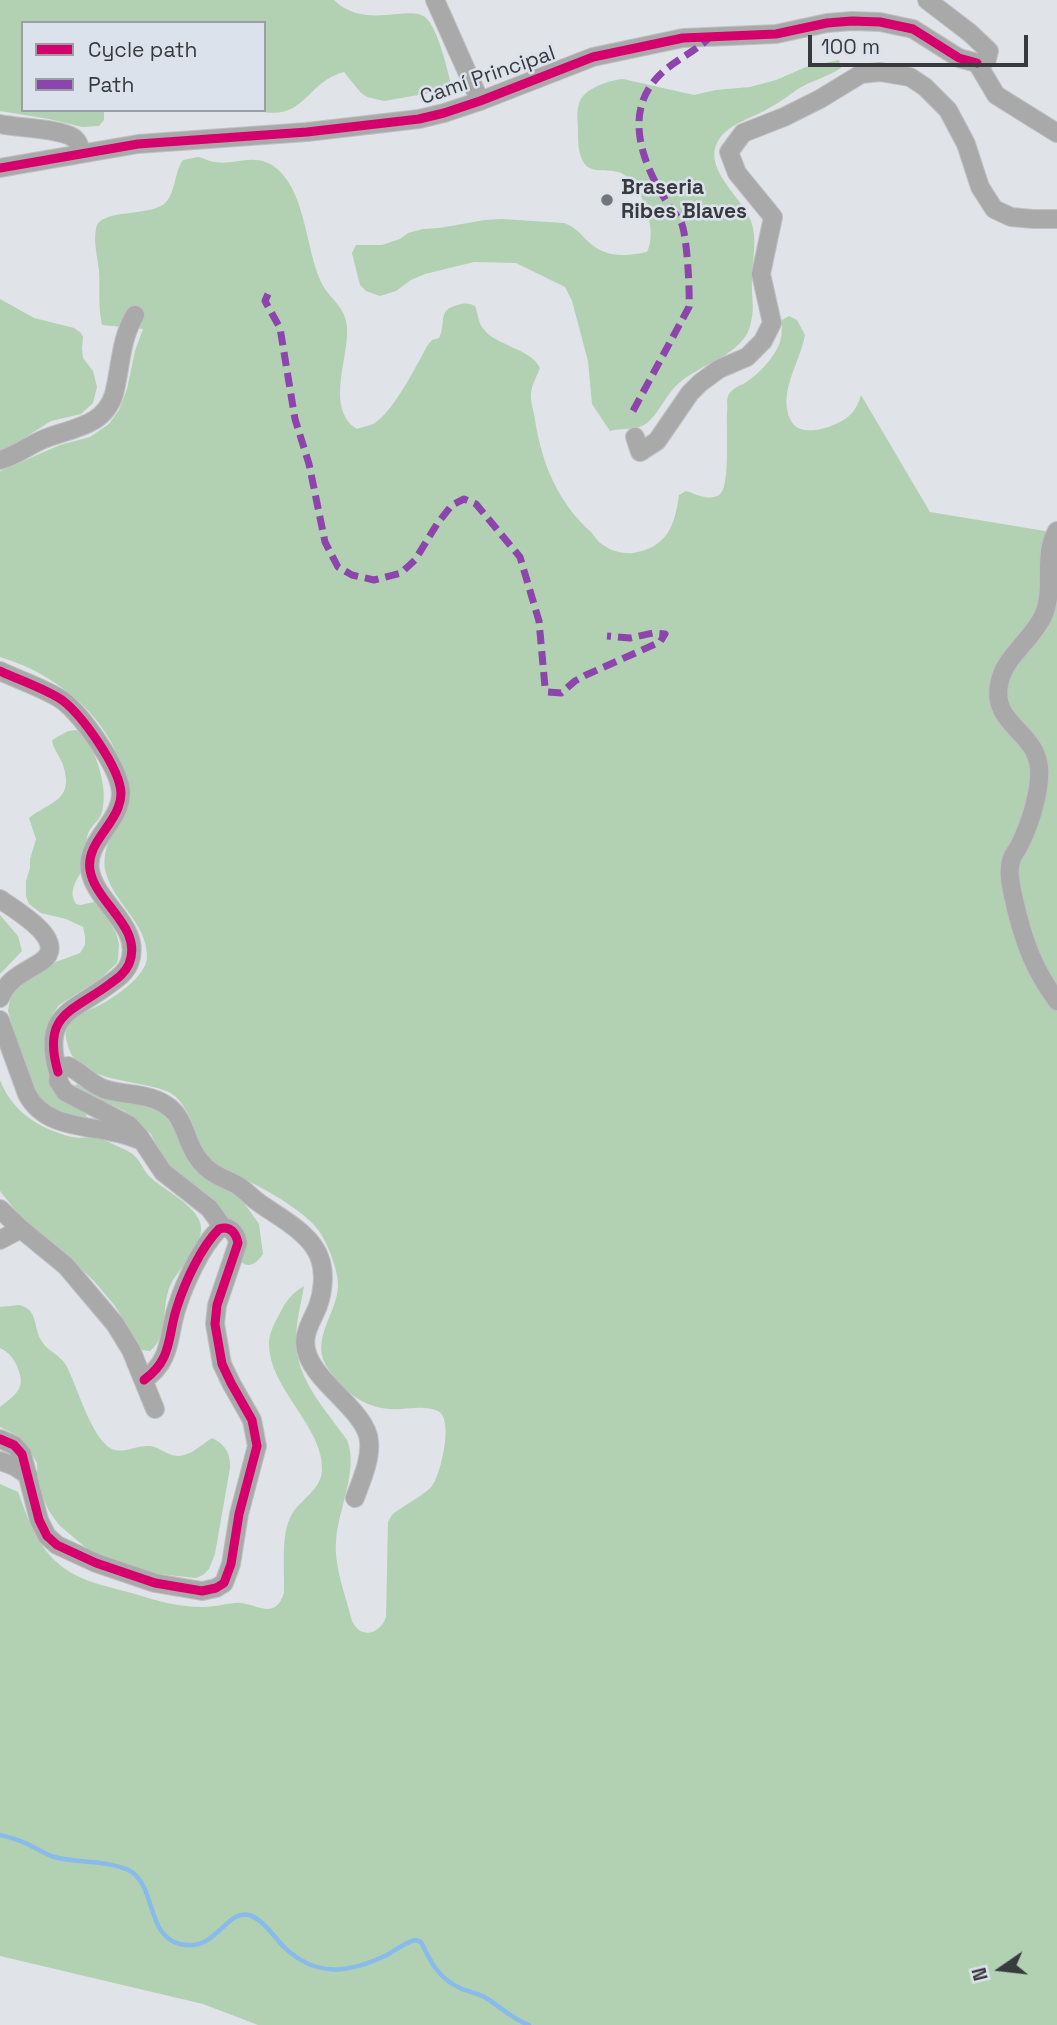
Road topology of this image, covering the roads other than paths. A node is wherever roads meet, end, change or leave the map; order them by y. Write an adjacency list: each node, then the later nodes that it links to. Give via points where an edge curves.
1 (435, 0): 4 (street)
2 (927, 0): 3 (street, via 989,51 987,59)
3 (976, 62): 4 (street, Camí Principal, via 959,58 913,29 852,21 776,34 654,44 593,57); 6 (street, via 996,96)
4 (480, 101): 7 (street, Camí Principal, via 419,119)
5 (0, 124): 7 (street, via 72,136)
6 (1057, 133)
7 (81, 153): 8 (street, Camí Principal)
8 (0, 168)
9 (1057, 219): 11 (street, via 1010,217 994,209 948,110 910,77 861,74 820,99 743,133 729,152 737,173 773,217 761,274 772,323 747,357 719,369 690,393 657,441 640,452)
10 (135, 315): 12 (street, via 125,337 111,400 100,416)
11 (635, 437)
12 (0, 460)
13 (1057, 531): 17 (street, via 1050,548 1043,616 1007,664 998,691 1003,713 1030,742 1037,758 1037,792 1012,858 1011,883 1023,938)
14 (0, 671): 19 (street, via 70,706 95,737 121,790 115,816 90,863 95,886 124,925 130,960 121,975 74,1006 59,1023 54,1042)
15 (0, 899): 16 (street, via 32,921 50,948 44,959 12,980)
16 (0, 998)
17 (1057, 1001)
18 (0, 1020): 20 (street, via 22,1082 41,1113)
19 (58, 1072): 20 (street, via 65,1092 129,1125); 30 (street, via 68,1066 97,1087 150,1098 170,1108 203,1165 243,1189 317,1251 323,1286 306,1331 306,1352 318,1374 368,1434 368,1455)
20 (144, 1142): 22 (street, via 163,1172 209,1208)
21 (0, 1209): 23 (street)
22 (223, 1227): 25 (street, via 212,1237 185,1285 165,1358); 29 (street, via 234,1232 238,1243 217,1305 216,1337 226,1374 252,1420 257,1440 224,1583 202,1591 167,1586 63,1549 43,1530)
23 (20, 1229): 24 (street); 25 (street, via 66,1266 115,1324)
24 (0, 1240)
25 (144, 1380): 26 (street)
26 (155, 1409)
27 (0, 1439): 29 (street, via 22,1454)
28 (0, 1461): 29 (street)
29 (28, 1475)
30 (355, 1498)

